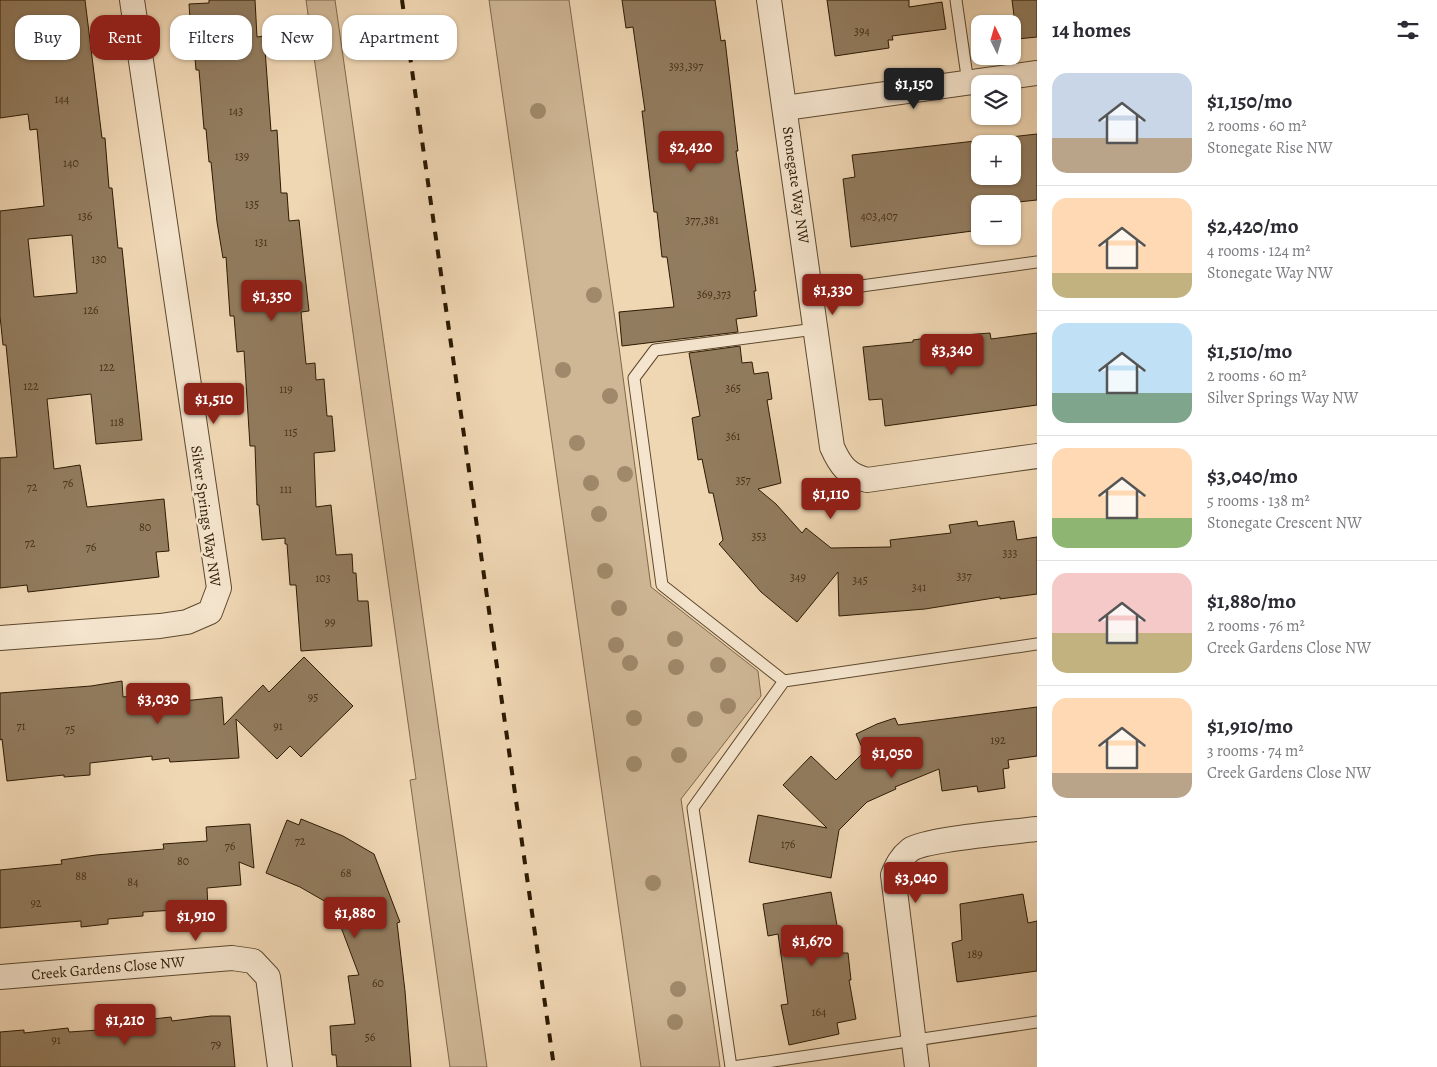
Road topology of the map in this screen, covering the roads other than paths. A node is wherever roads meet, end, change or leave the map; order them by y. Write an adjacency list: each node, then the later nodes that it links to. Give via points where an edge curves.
1 (132, 0): 11 (street, Silver Springs Way NW, via 218,588 210,612 188,622)
2 (769, 0): 6 (street, Stonegate Way NW)
3 (956, 0): 5 (lane)
4 (1037, 73): 5 (street)
5 (968, 83): 6 (street)
6 (785, 108): 8 (street, Stonegate Way NW)
7 (1037, 262): 8 (lane)
8 (810, 293): 9 (street, Stonegate Way NW)
9 (815, 328): 10 (street, Stonegate Way NW, via 832,447 839,464 853,476 867,480); 13 (lane, via 655,350 634,378 662,585)
10 (1037, 456)
11 (0, 638)
12 (1037, 644): 13 (lane)
13 (784, 681): 19 (lane, via 693,808)
14 (1037, 829): 17 (street, via 932,843 912,849 899,860 893,875)
15 (0, 977): 18 (street, Creek Gardens Close NW, via 232,958 253,961 268,977)
16 (1037, 1022): 17 (lane)
17 (914, 1040): 19 (lane); 20 (street)
18 (280, 1067)
19 (732, 1067)
20 (917, 1067)

